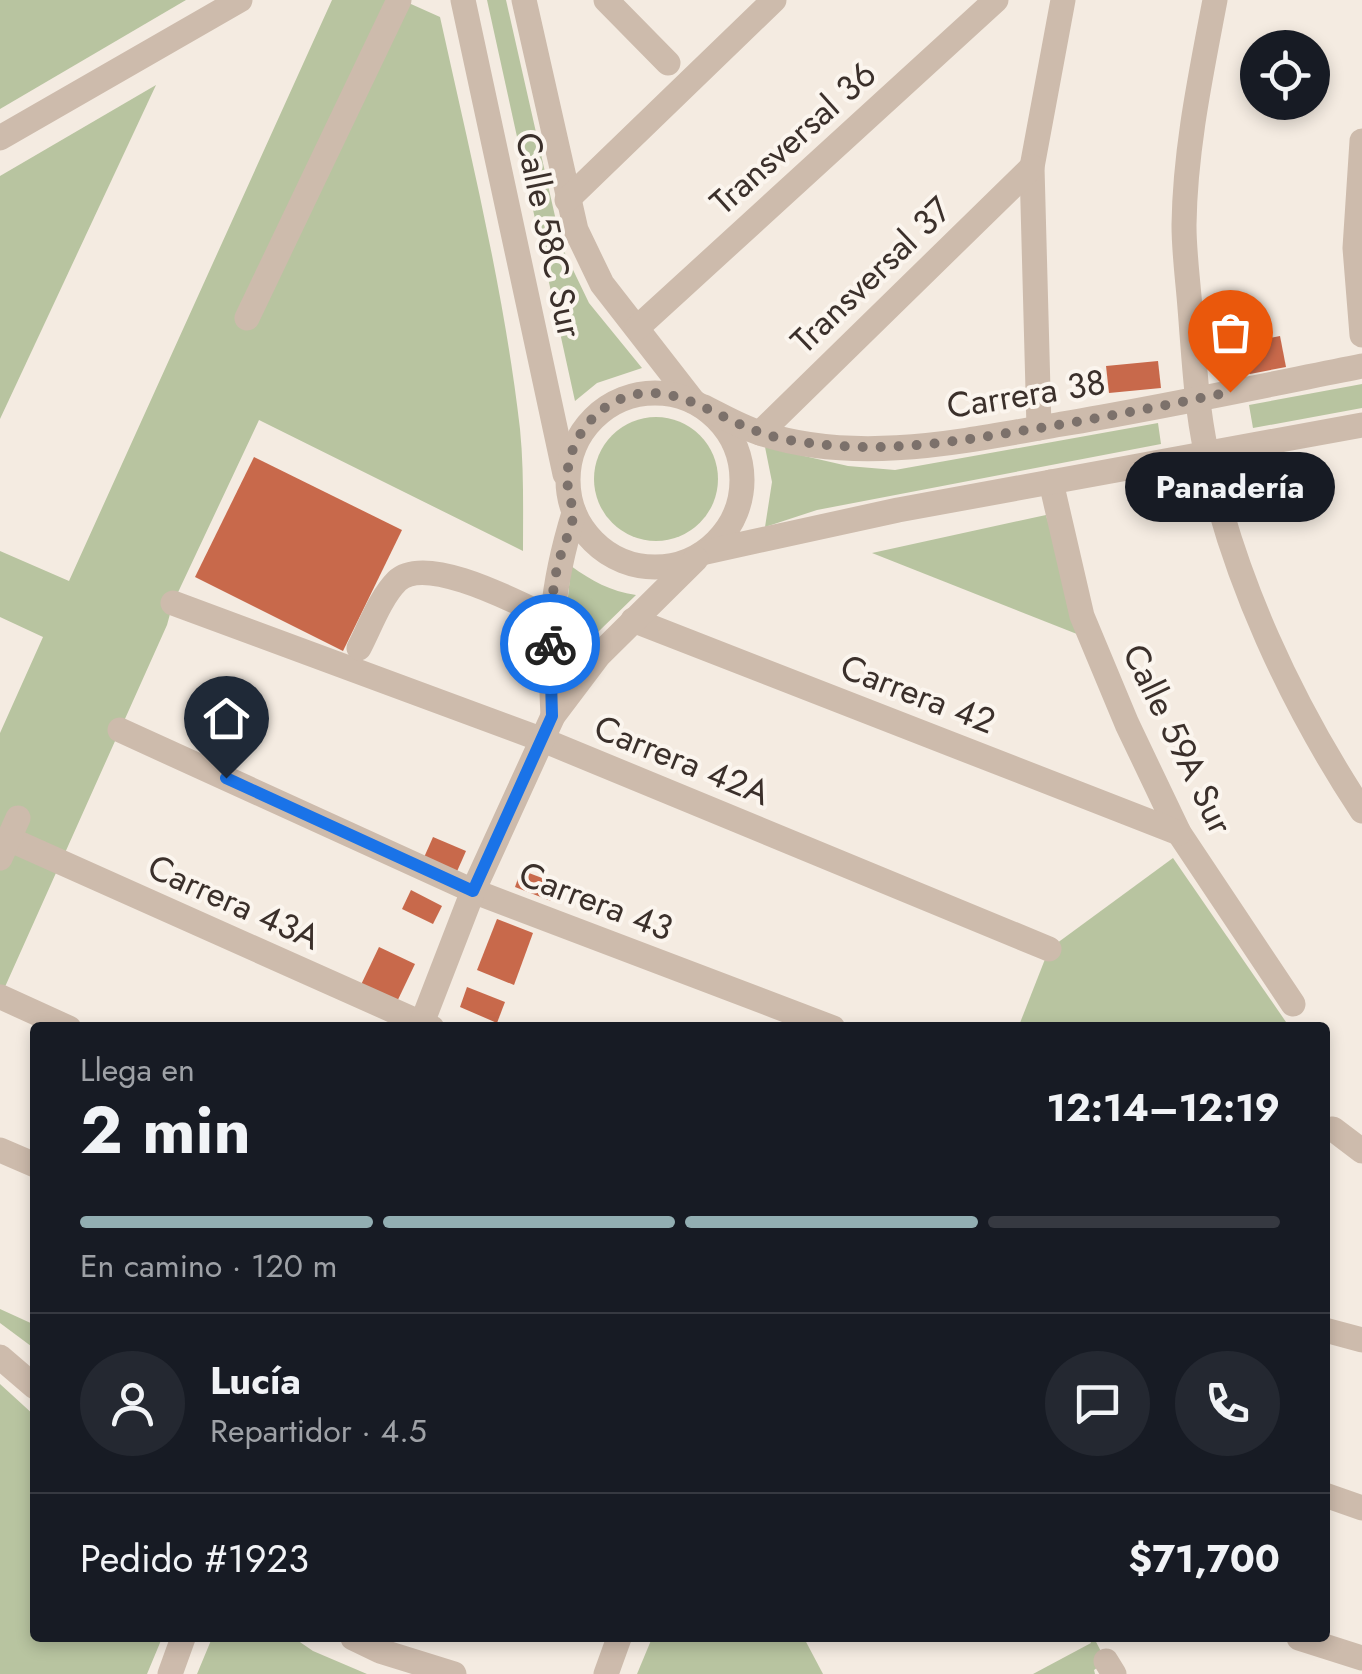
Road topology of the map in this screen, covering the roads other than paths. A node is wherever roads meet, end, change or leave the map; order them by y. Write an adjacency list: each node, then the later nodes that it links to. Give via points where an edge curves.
1 (240, 0): 11 (street)
2 (399, 0): 15 (street)
3 (463, 0): 26 (street, Calle 58C Sur)
4 (524, 0): 14 (street, Calle 58C Sur)
5 (606, 0): 10 (street)
6 (774, 0): 14 (street)
7 (996, 0): 16 (street, Transversal 36)
8 (1062, 0): 13 (street)
9 (1215, 0): 19 (street, via 1194,107 1184,226)
10 (668, 63)
11 (0, 138)
12 (1362, 140): 17 (street, via 1355,248)
13 (1032, 167): 22 (street); 23 (street, Transversal 37)
14 (568, 200): 16 (street, Calle 58C Sur, via 588,259)
15 (247, 318)
16 (637, 328): 20 (street, Calle 58C Sur)
17 (1362, 335)
18 (1362, 366): 19 (street, Carrera 38)
19 (1197, 399): 22 (street, Carrera 38); 24 (street)
20 (699, 404): 23 (street, Carrera 38); 26 (street, via 668,393 617,400 579,435); 28 (street, via 725,427 743,480 726,532)
21 (1362, 425): 24 (street)
22 (1039, 428): 23 (street, Carrera 38, via 871,448)
23 (760, 433)
24 (1206, 452): 25 (street); 35 (street, via 1265,630 1300,709)
25 (1051, 482): 28 (street); 36 (street, Calle 59A Sur, via 1082,616)
26 (567, 485): 27 (street)
27 (574, 514): 28 (street, via 589,538 639,567 668,568); 30 (street)
28 (701, 556): 31 (street)
29 (173, 603): 33 (street, Carrera 42A)
30 (550, 618): 32 (street, via 464,579 412,575 388,594); 33 (street)
31 (632, 620): 33 (street, via 598,655); 36 (street, Carrera 42)
32 (359, 648)
33 (548, 728): 38 (street); 39 (street, Carrera 42A)
34 (120, 730): 38 (street, Carrera 43)
35 (1362, 811)
36 (1179, 833): 41 (street, Calle 59A Sur)
37 (9, 838): 43 (street, Carrera 43A)
38 (473, 891): 44 (street); 45 (street, Carrera 43)
39 (1049, 949)
40 (1, 997): 42 (street)
41 (1293, 1004)
42 (55, 1022)
43 (416, 1022)
44 (426, 1022)
45 (817, 1022)
46 (1333, 1129): 48 (street)
47 (0, 1150): 49 (street)
48 (1362, 1151)
49 (30, 1163)
50 (1330, 1331): 51 (street)
51 (1362, 1340)
52 (0, 1358): 53 (street)
53 (30, 1383)
54 (1330, 1497): 55 (street)
55 (1362, 1508)
56 (182, 1642): 61 (street)
57 (361, 1642): 62 (street)
58 (617, 1642): 63 (street)
59 (1311, 1642): 60 (street)
60 (1362, 1658)
61 (170, 1674)
62 (454, 1674)
63 (606, 1674)

